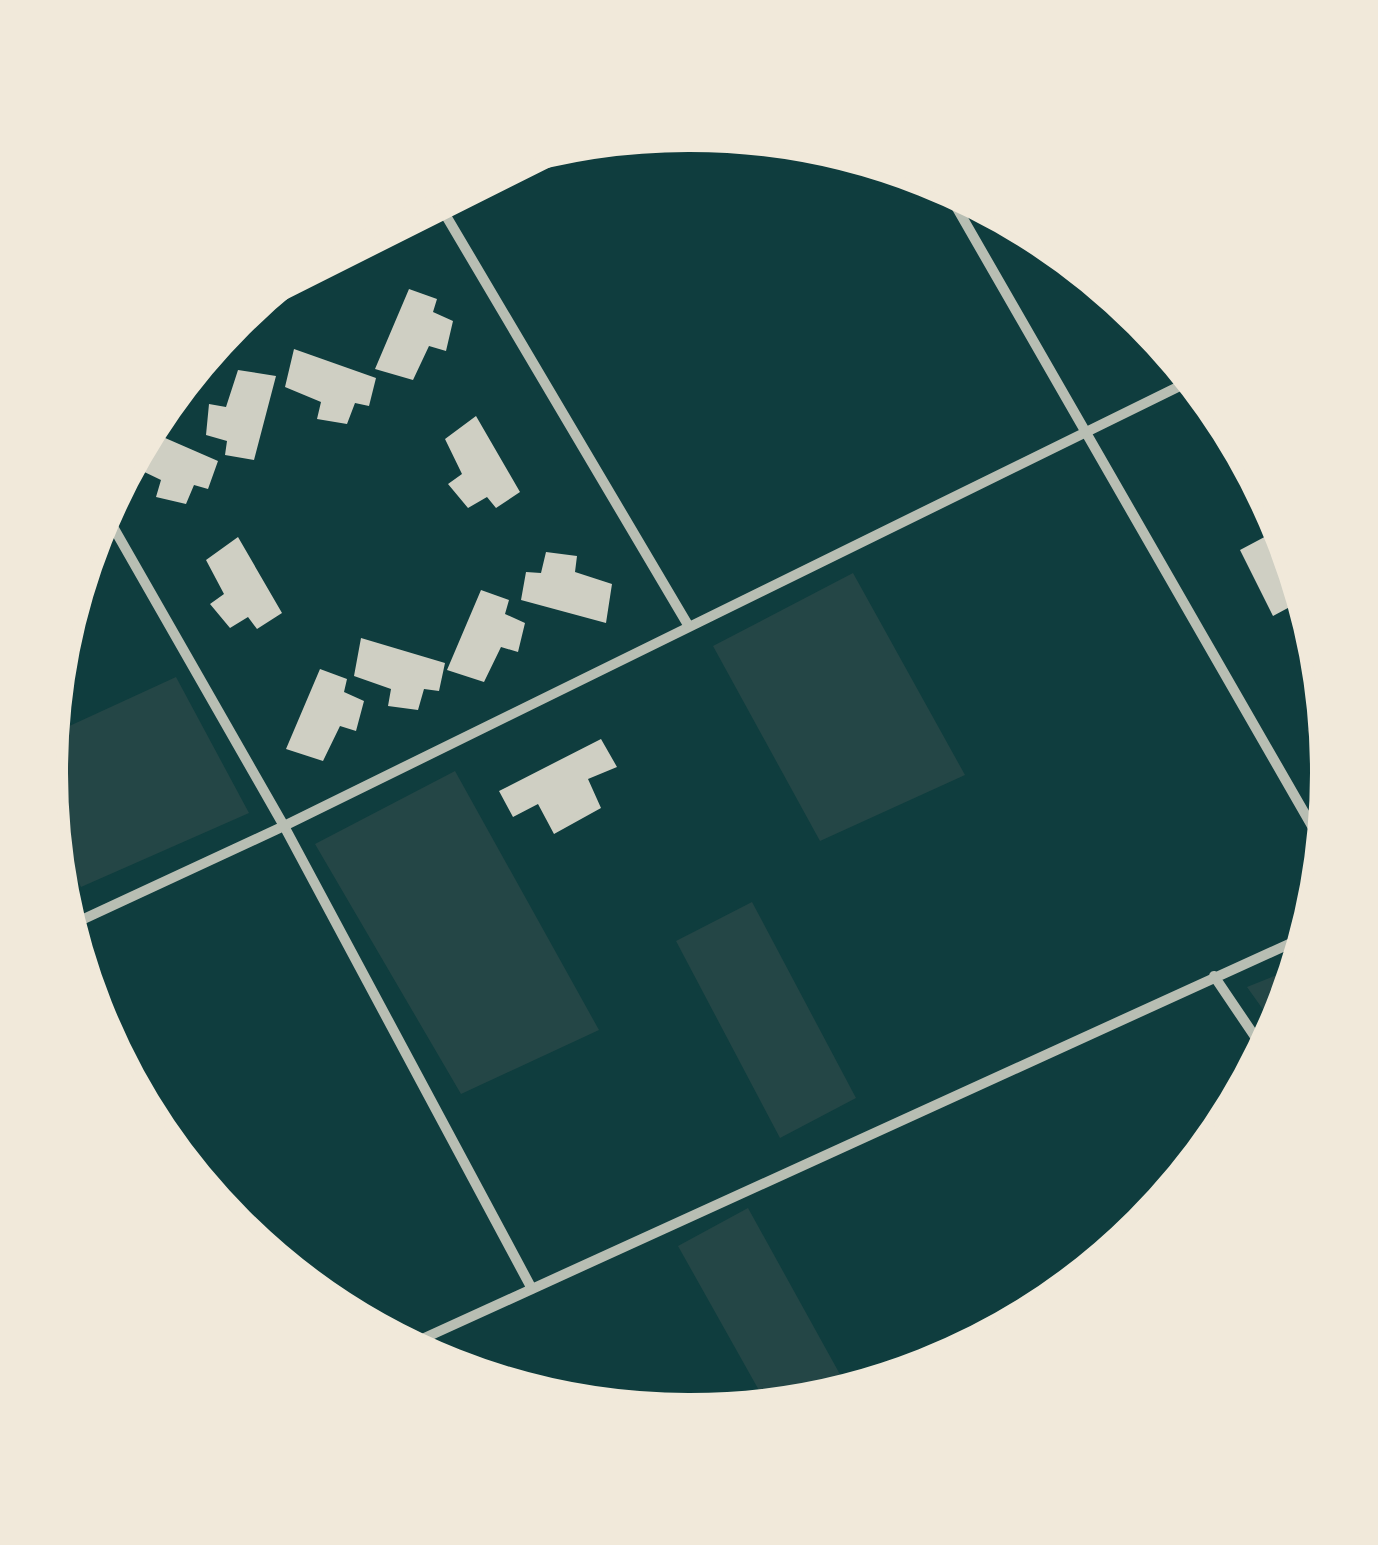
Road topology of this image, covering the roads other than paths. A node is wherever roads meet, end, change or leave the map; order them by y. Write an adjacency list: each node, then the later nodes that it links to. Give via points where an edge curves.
1 (527, 167): 3 (main road)
2 (956, 206): 6 (street)
3 (442, 208): 4 (main road); 8 (street)
4 (301, 281)
5 (1181, 385): 6 (street)
6 (1086, 432): 8 (street); 10 (street)
7 (113, 527): 9 (street)
8 (688, 625): 9 (street)
9 (284, 826): 11 (street); 15 (street)
10 (1313, 827)
11 (81, 920)
12 (1292, 942): 13 (street)
13 (1214, 976): 14 (street); 15 (street)
14 (1256, 1038)
15 (532, 1289): 16 (street)
16 (423, 1339)

